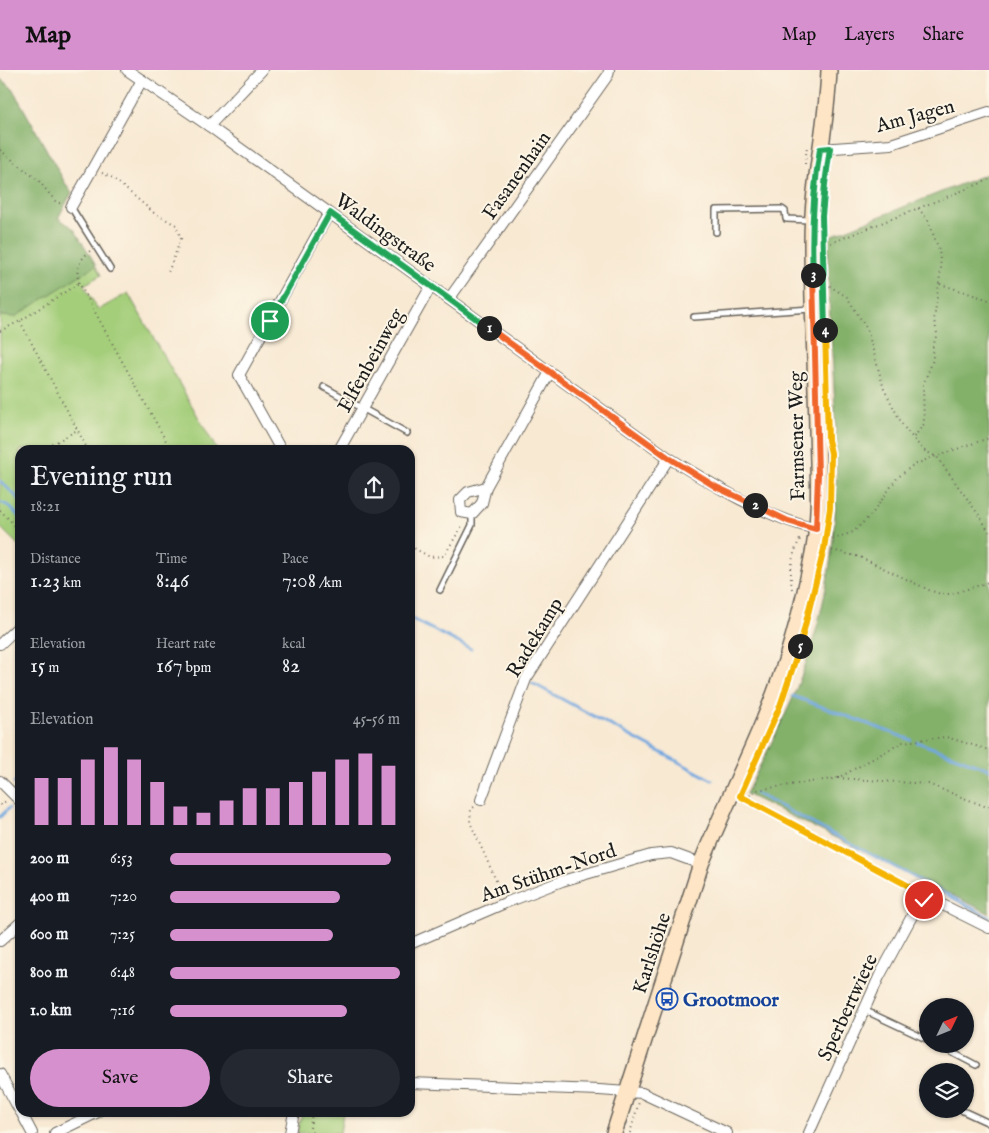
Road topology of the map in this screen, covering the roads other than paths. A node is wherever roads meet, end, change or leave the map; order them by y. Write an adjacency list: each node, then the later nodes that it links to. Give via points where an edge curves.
1 (127, 70): 5 (street, Waldingstraße)
2 (262, 70): 7 (street)
3 (609, 70): 15 (street, Fasanenhain)
4 (829, 70): 8 (main road, Farmsener Weg)
5 (142, 80): 7 (street, Waldingstraße); 9 (street)
6 (989, 112): 8 (street, Am Jagen, via 891,144)
7 (209, 126): 10 (street, Waldingstraße)
8 (820, 149): 11 (main road, Farmsener Weg)
9 (71, 207): 13 (lane)
10 (330, 213): 14 (street, Waldingstraße); 22 (street, via 240,376)
11 (812, 220): 12 (lane, via 786,219 782,209 716,210); 16 (main road, Farmsener Weg)
12 (716, 232)
13 (110, 269)
14 (431, 286): 15 (street, Waldingstraße); 20 (street, Elfenbeinweg)
15 (449, 299): 18 (street, Waldingstraße)
16 (814, 309): 17 (lane); 27 (main road, Farmsener Weg)
17 (694, 317)
18 (550, 372): 24 (street, Waldingstraße); 25 (street)
19 (324, 387): 20 (lane)
20 (362, 408): 21 (lane); 23 (street, Elfenbeinweg)
21 (407, 433)
22 (279, 445)
23 (342, 445)
24 (669, 458): 27 (street, Waldingstraße, via 716,487); 34 (street, Radekamp, via 526,679)
25 (486, 487): 26 (street, via 482,503); 26 (street, via 468,492 460,500 461,512)
26 (471, 514): 28 (lane, via 472,525)
27 (821, 535): 32 (main road, Farmsener Weg, via 789,648)
28 (440, 590)
29 (15, 630): 30 (street)
30 (0, 644)
31 (0, 781): 33 (street)
32 (737, 792): 35 (main road, Karlshöhe)
33 (15, 796)
34 (481, 800)
35 (701, 864): 39 (street, Am Stühm-Nord, via 671,853 651,855 562,881); 46 (main road, Karlshöhe)
36 (15, 928): 38 (street)
37 (989, 928): 40 (street, Sperbertwiete, via 935,900 924,900 918,905)
38 (0, 941)
39 (415, 942)
40 (864, 1010): 41 (lane); 58 (street, Sperbertwiete)
41 (919, 1036)
42 (953, 1053): 43 (lane)
43 (976, 1065)
44 (0, 1074): 47 (street)
45 (415, 1083): 46 (street)
46 (635, 1092): 56 (main road, Karlshöhe); 57 (street)
47 (15, 1102)
48 (974, 1116): 52 (lane)
49 (23, 1117): 53 (street)
50 (88, 1117): 54 (street)
51 (293, 1117): 55 (street)
52 (989, 1123)
53 (32, 1133)
54 (55, 1133)
55 (290, 1133)
56 (614, 1133)
57 (727, 1133)
58 (808, 1133)

